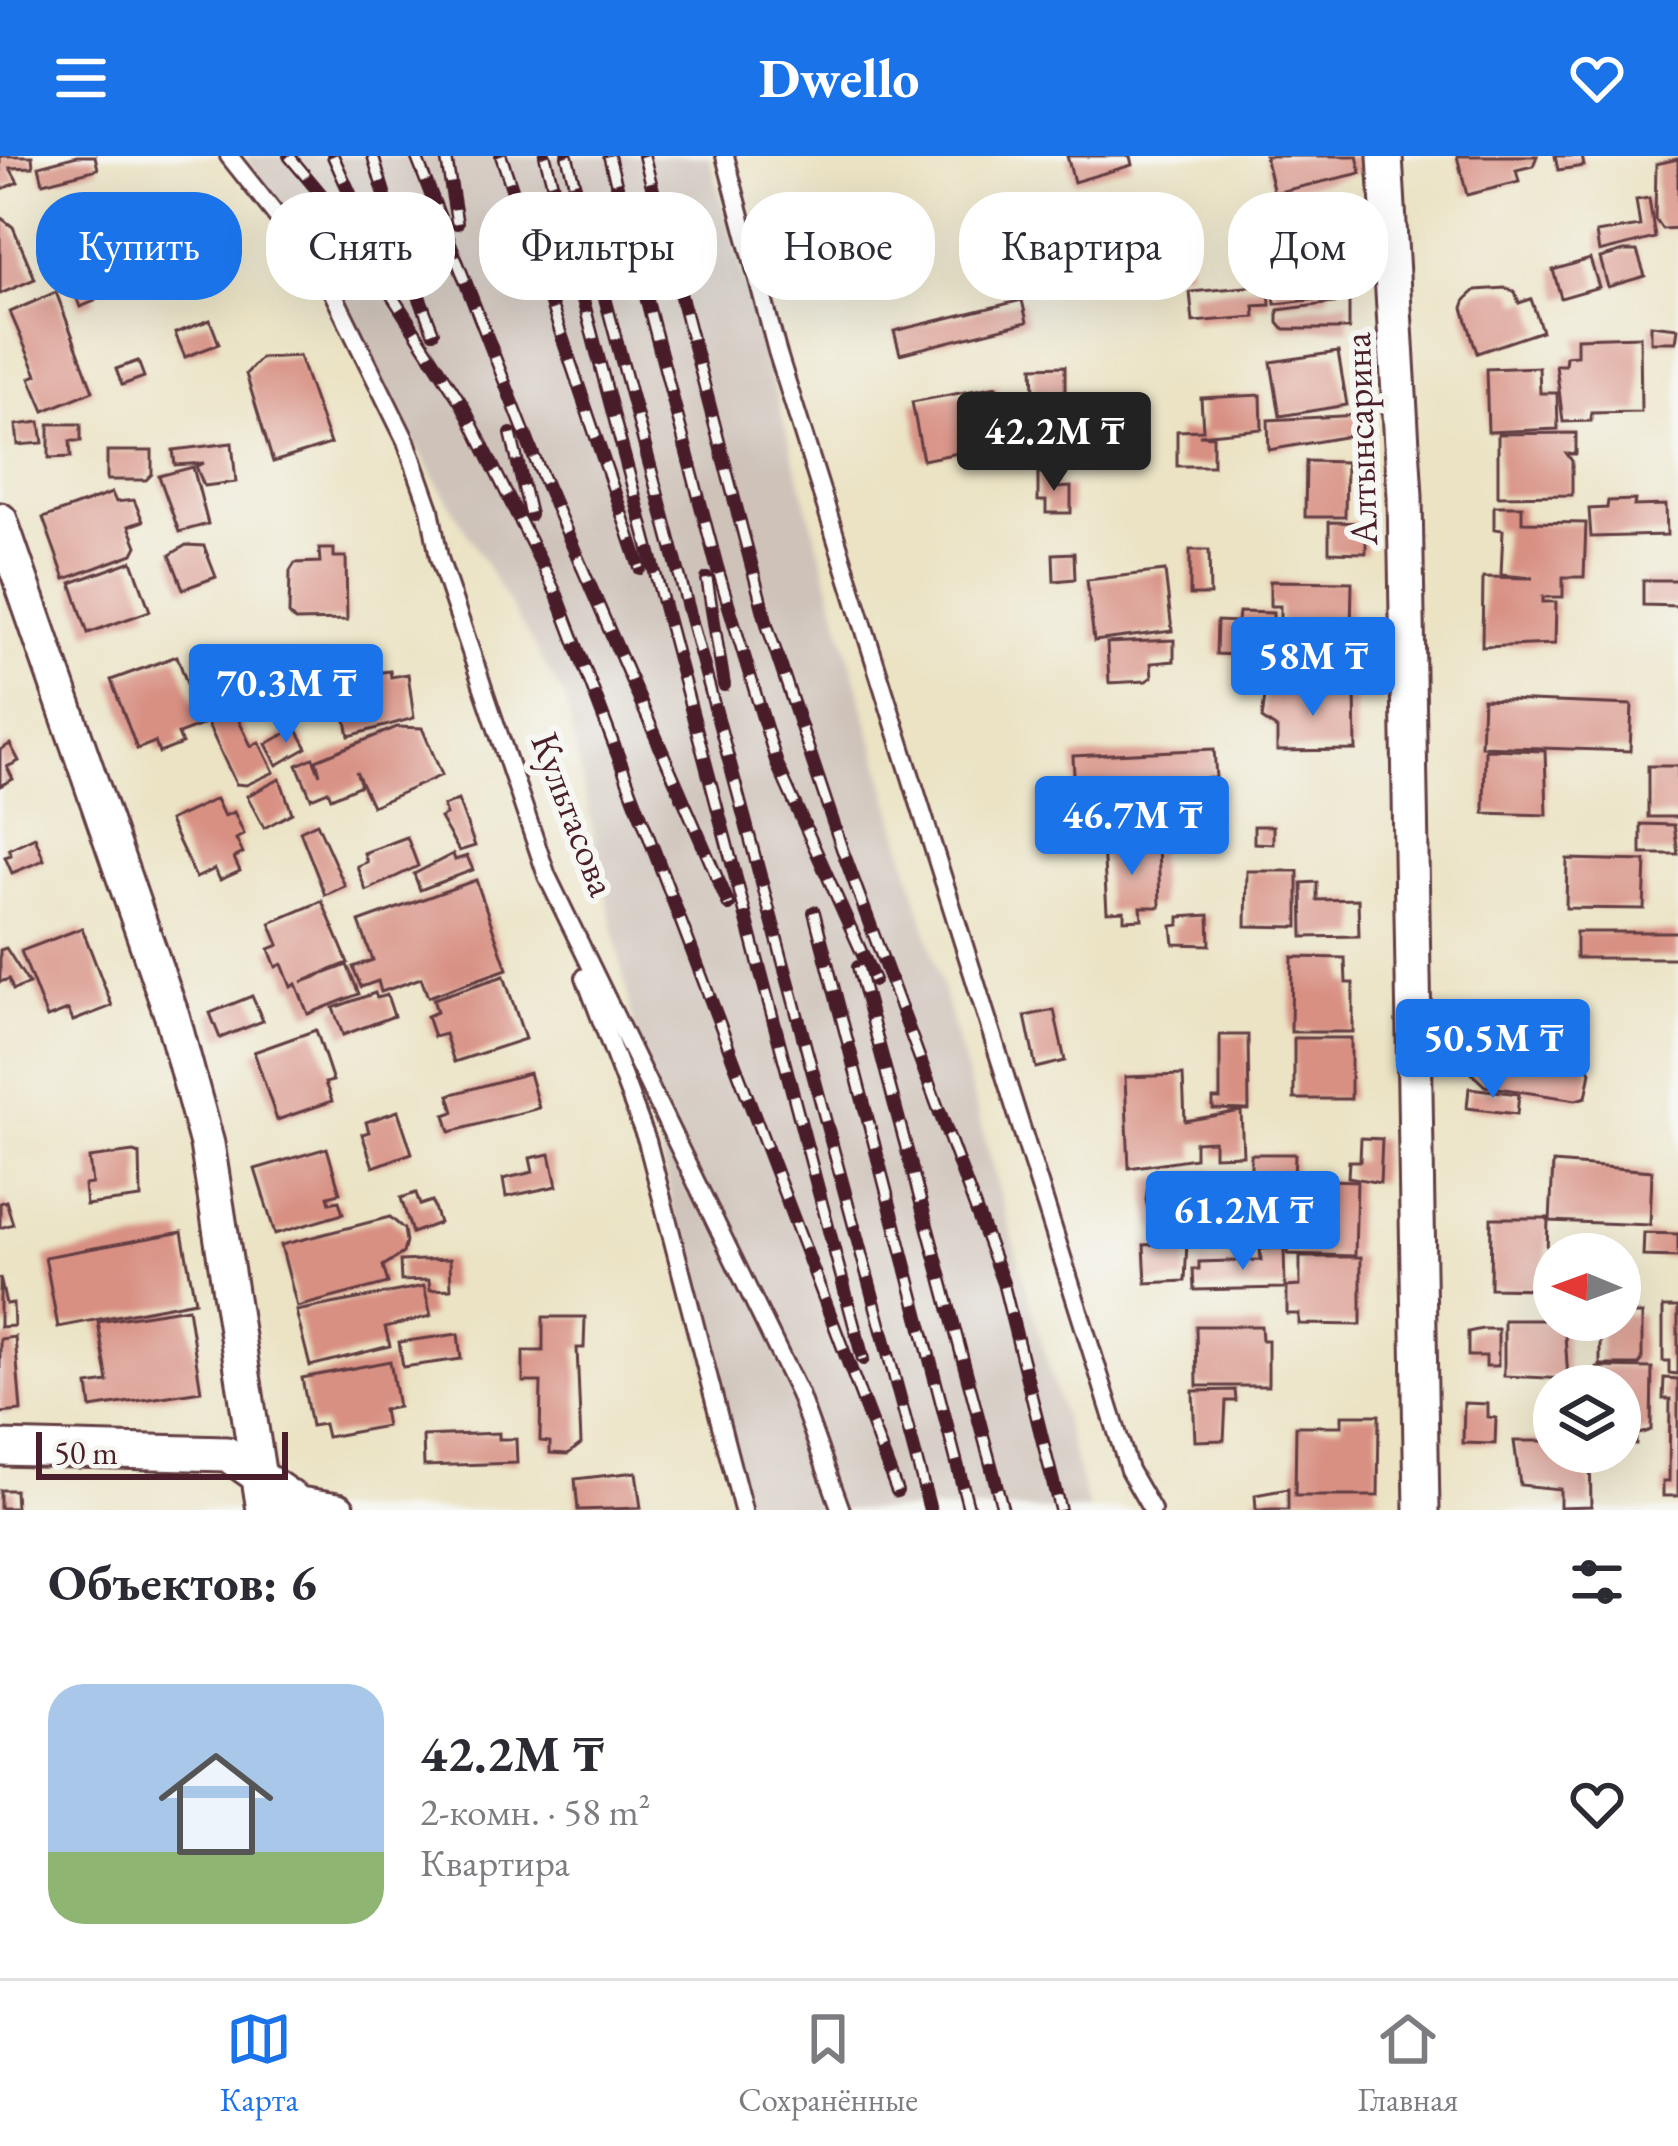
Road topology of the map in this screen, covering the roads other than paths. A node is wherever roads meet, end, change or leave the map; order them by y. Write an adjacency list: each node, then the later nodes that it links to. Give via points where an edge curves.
1 (229, 156): 5 (lane, Культасова, via 325,277 406,440)
2 (725, 156): 12 (lane, via 777,351 1064,1264 1129,1469)
3 (1385, 156): 13 (street, Алтынсарина, via 1405,496)
4 (0, 520): 7 (street, via 173,1019 207,1144)
5 (547, 876): 10 (lane, via 647,1141); 11 (lane, Культасова, via 799,1394)
6 (0, 1448): 7 (street, via 227,1454)
7 (258, 1475): 8 (street); 9 (street, via 298,1504)
8 (264, 1510)
9 (338, 1510)
10 (743, 1510)
11 (841, 1510)
12 (1152, 1510)
13 (1422, 1510)

